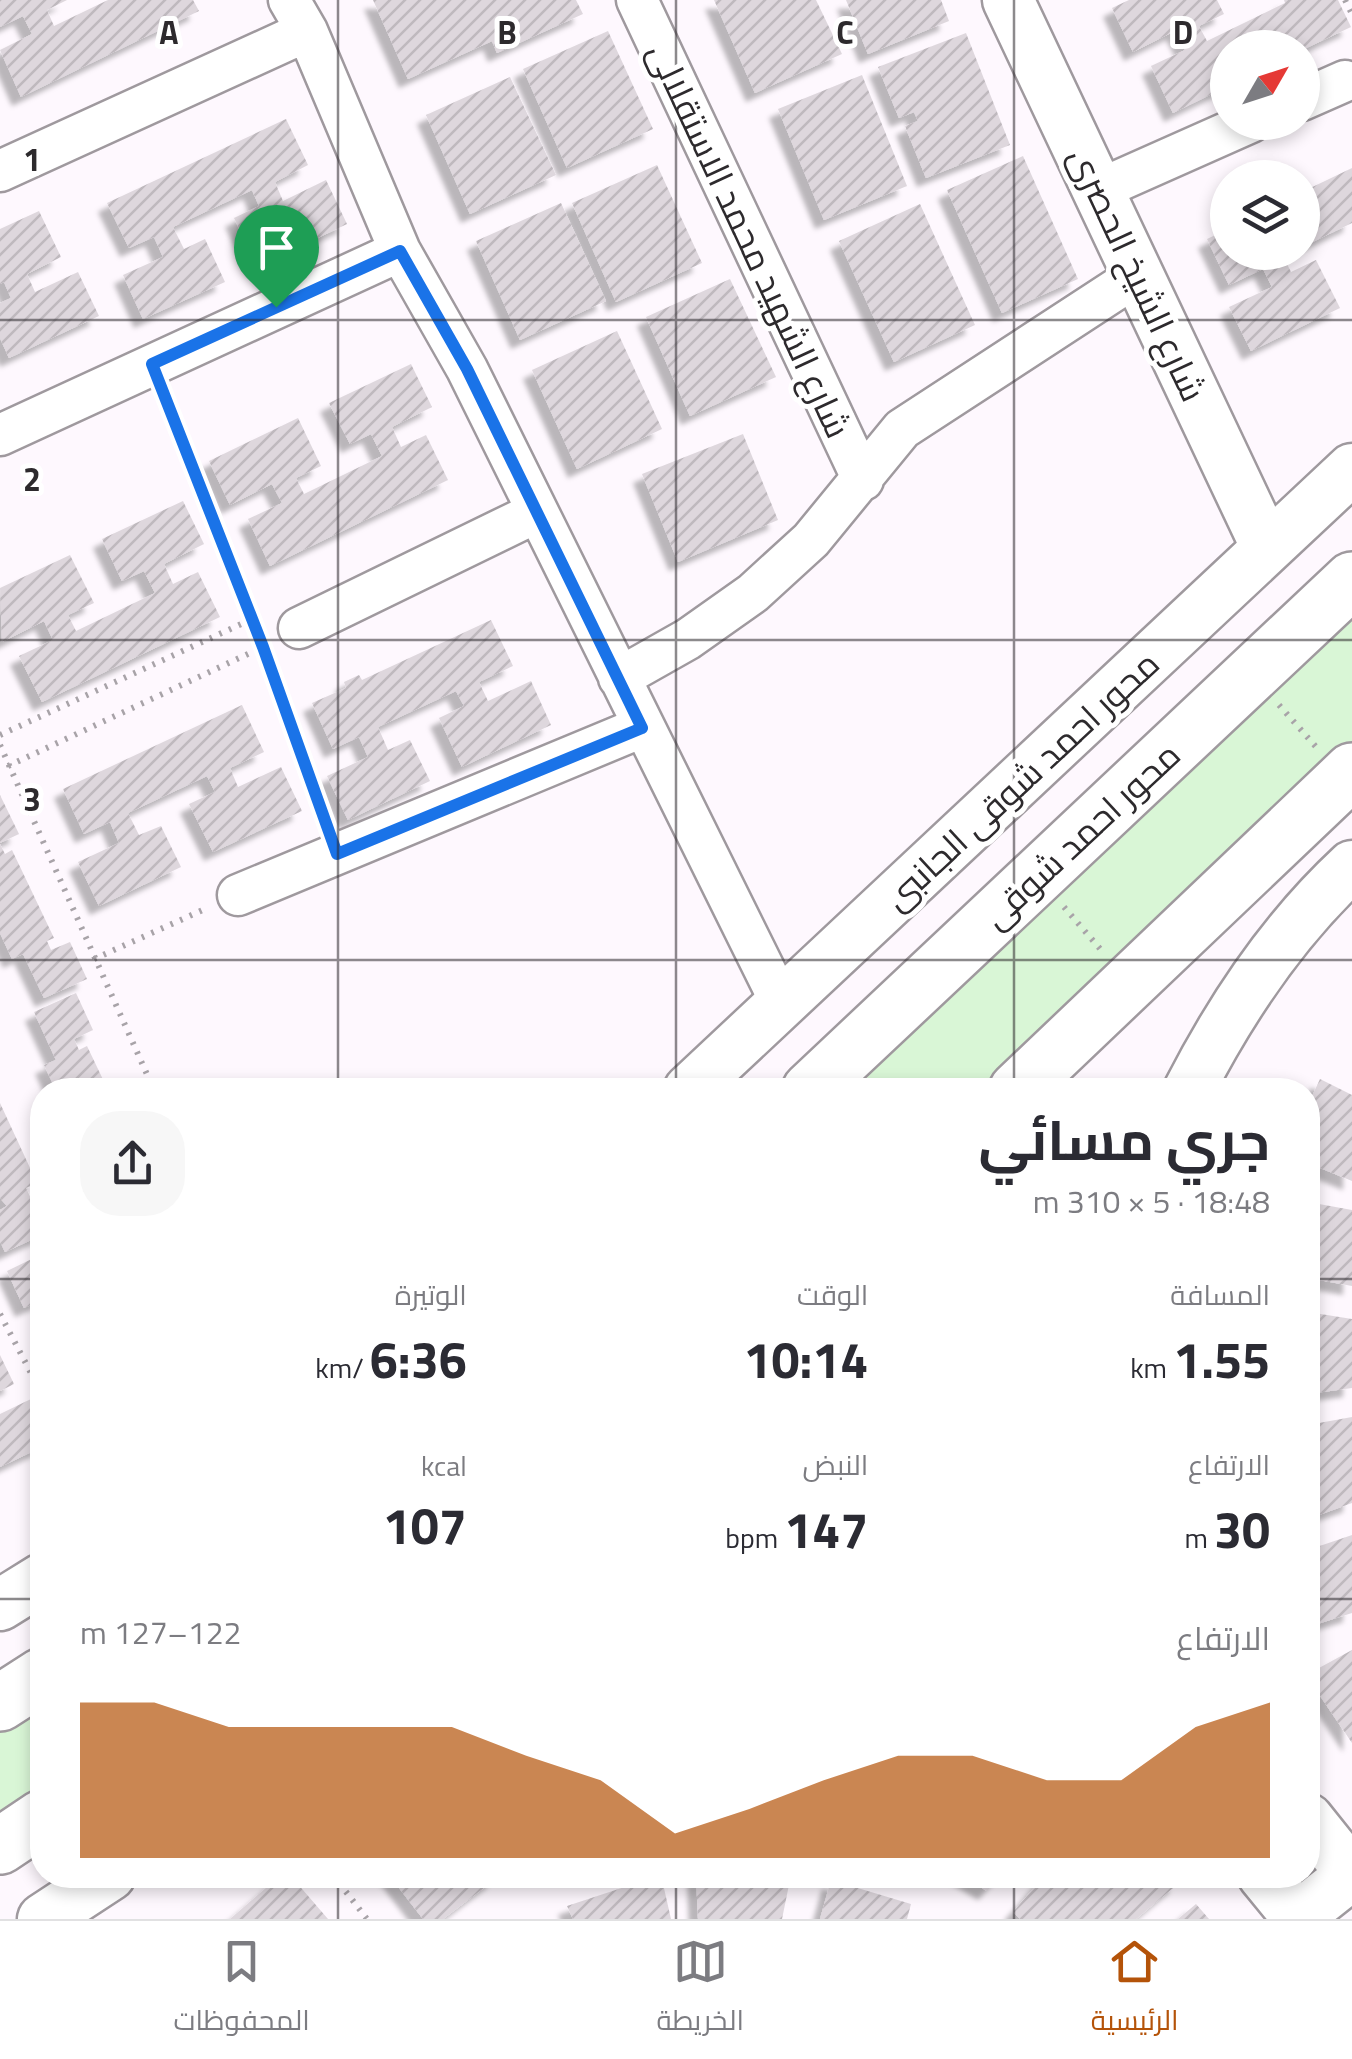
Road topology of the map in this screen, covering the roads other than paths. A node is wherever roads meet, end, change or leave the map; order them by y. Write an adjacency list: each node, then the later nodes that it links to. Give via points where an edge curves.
1 (637, 0): 13 (street, شارع الشهيد محمد الاستقلالى)
2 (1008, 0): 8 (street, شارع الشيخ الحصرى)
3 (298, 15): 7 (street); 9 (street)
4 (1345, 81): 5 (street)
5 (1320, 92)
6 (1210, 140): 8 (street)
7 (0, 171)
8 (1098, 190): 10 (street, شارع الشيخ الحصرى)
9 (400, 251): 11 (street); 14 (street, via 467,369)
10 (1138, 275): 13 (street, via 902,429); 15 (street, شارع الشيخ الحصرى)
11 (0, 435)
12 (1352, 469): 15 (street, محور احمد شوقى الجانبى)
13 (863, 480): 18 (street, via 752,593)
14 (535, 513): 17 (street); 18 (street)
15 (1267, 548): 23 (street, محور احمد شوقى الجانبى)
16 (1352, 580): 25 (main road, محور احمد شوقى)
17 (299, 628)
18 (619, 678): 19 (street)
19 (642, 728): 22 (street); 23 (street)
20 (1348, 775): 26 (main road)
21 (1352, 866): 27 (street, via 1270,957)
22 (238, 894)
23 (782, 1005): 24 (street, محور احمد شوقى الجانبى)
24 (702, 1078)
25 (823, 1078)
26 (1030, 1078)
27 (1195, 1078)
28 (30, 1586): 29 (street)
29 (0, 1605)
30 (30, 1684): 31 (main road)
31 (0, 1703)
32 (30, 1826): 34 (main road)
33 (1320, 1834): 35 (street)
34 (0, 1846)
35 (1352, 1874): 38 (street)
36 (90, 1888): 39 (street)
37 (1274, 1888): 38 (street)
38 (1299, 1918)
39 (44, 1919)

